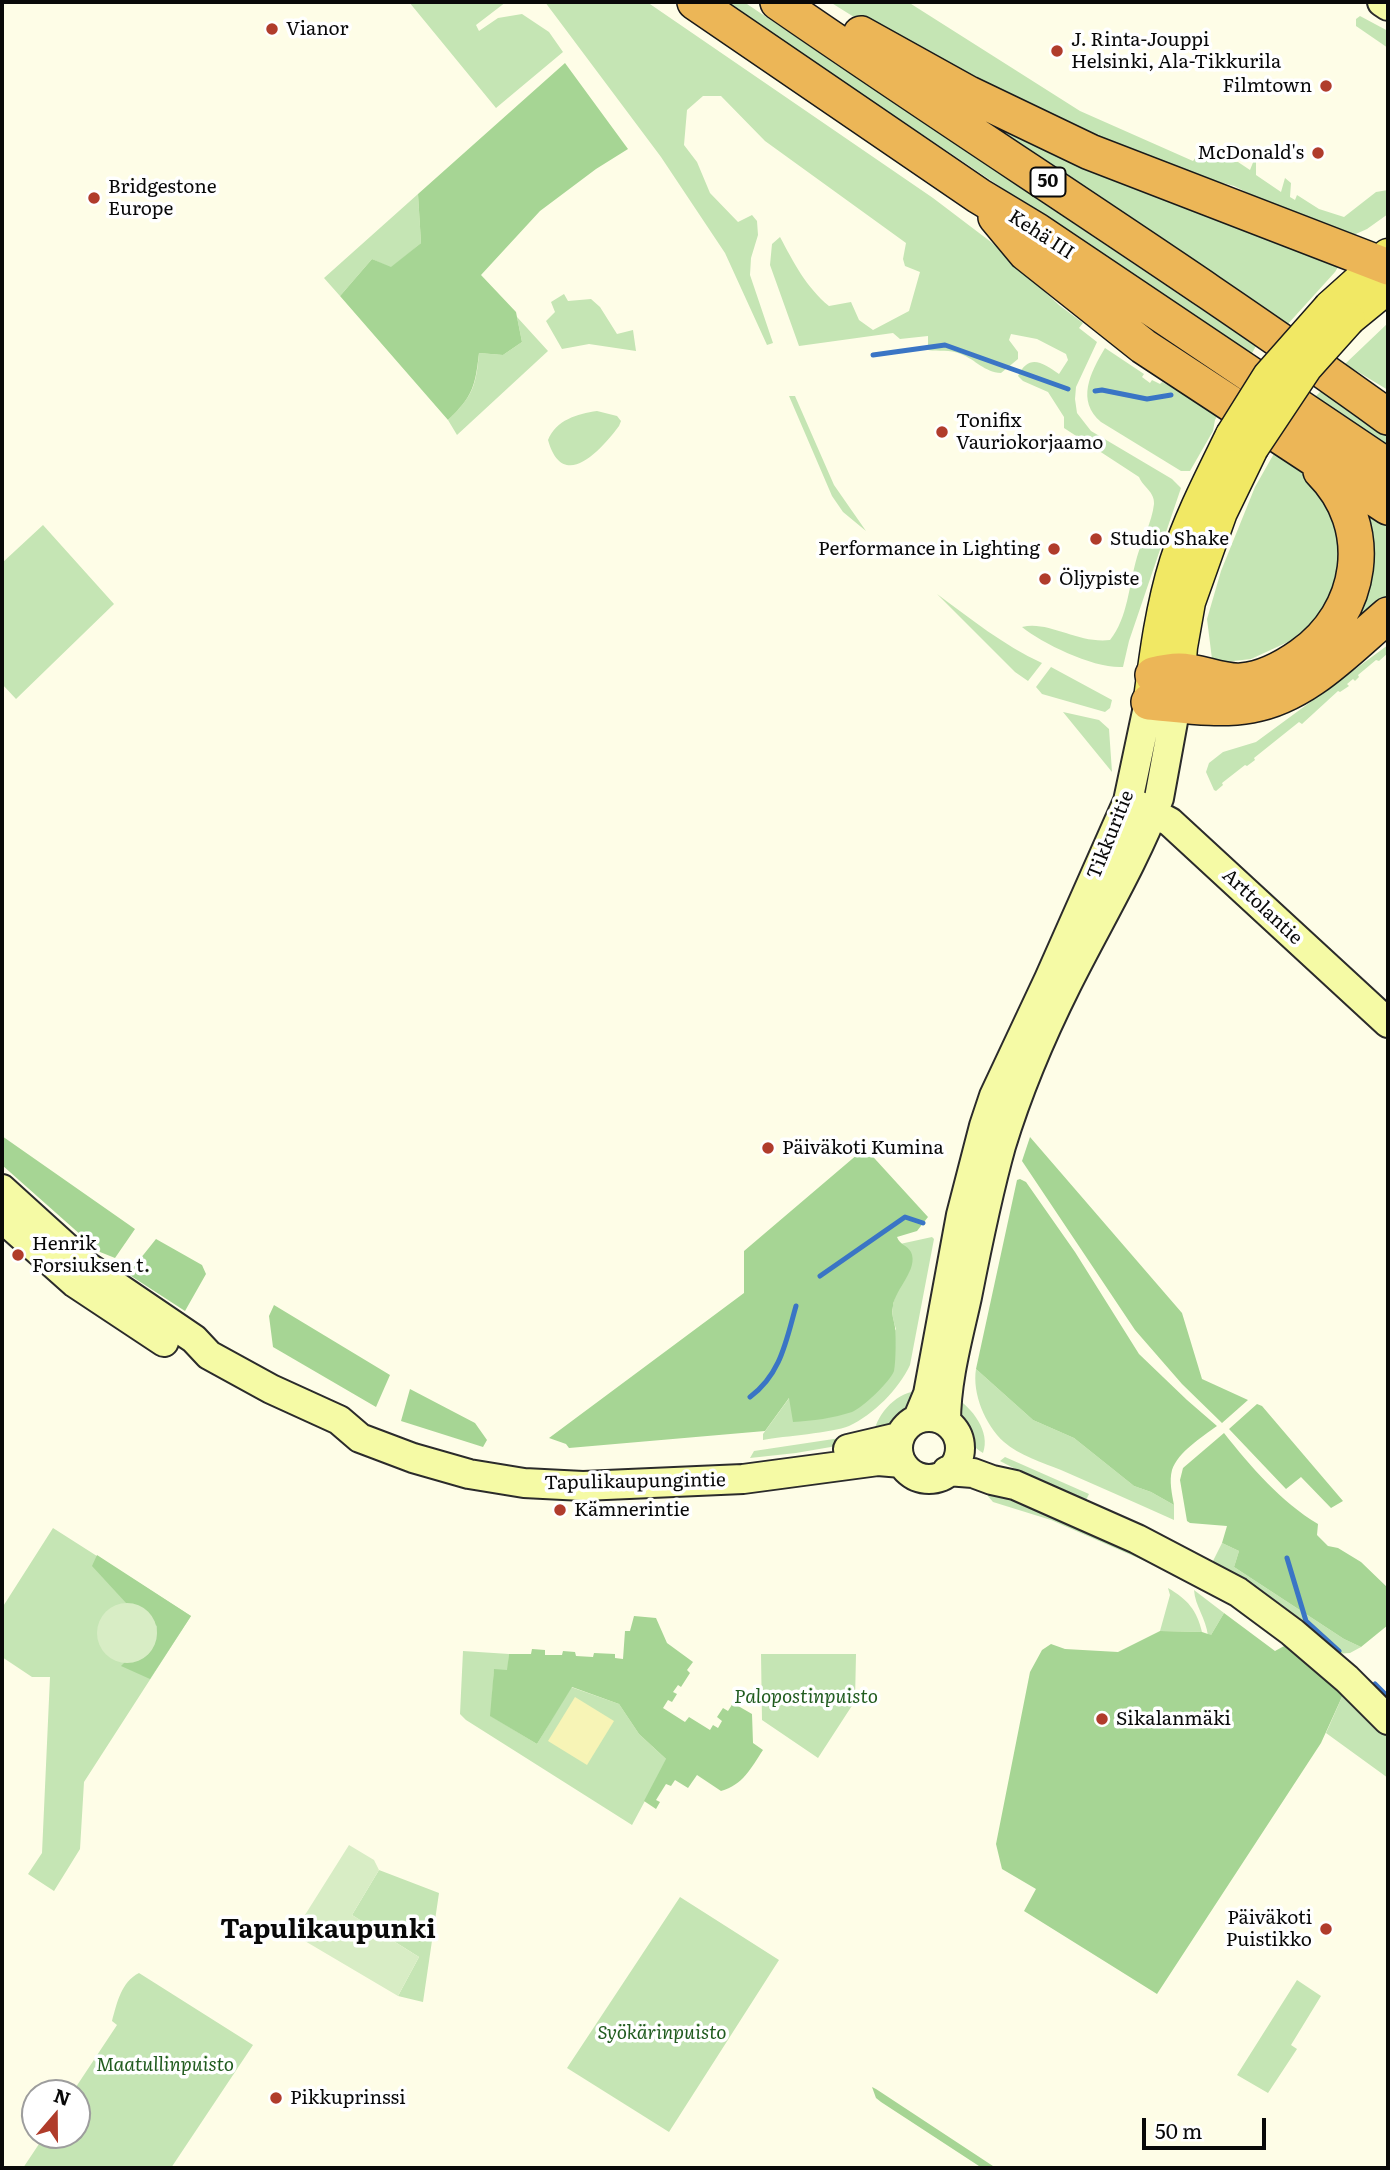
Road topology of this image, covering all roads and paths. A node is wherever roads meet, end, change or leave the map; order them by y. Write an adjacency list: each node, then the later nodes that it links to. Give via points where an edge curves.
1 (695, 2): 6 (highway, Kehä III / 50)
2 (778, 2): 8 (highway, 50, via 1087,207)
3 (802, 2): 7 (highway, via 969,94 1090,152)
4 (1382, 2): 5 (main road)
5 (1388, 6)
6 (979, 196): 9 (highway, via 1026,253 1086,303); 10 (highway, Kehä III / 50)
7 (1386, 268): 13 (main road, Tikkuritie, bridge, via 1339,313 1273,413 1242,441)
8 (1388, 417)
9 (1302, 452): 11 (highway); 13 (highway, via 1343,500 1354,529 1357,555 1346,606 1310,650 1267,675)
10 (1388, 467)
11 (1388, 507)
12 (1388, 615): 13 (highway, via 1311,679 1268,700 1234,706)
13 (1164, 688): 14 (main road, Tikkuritie)
14 (1141, 807): 15 (main road, Arttolantie, via 1170,822); 19 (main road, Tikkuritie, via 1141,843 1067,985 1010,1117 953,1361 946,1402); 20 (main road, Tikkuritie, via 992,1104 966,1193 928,1394)
15 (1388, 1023)
16 (2, 1189): 18 (main road, Tapulikaupungintie, via 88,1267 194,1339)
17 (2, 1219): 18 (main road, Tapulikaupungintie, via 75,1283 179,1352)
18 (209, 1355): 20 (main road, Tapulikaupungintie, via 339,1420 366,1423 473,1455 580,1472 705,1469)
19 (953, 1434): 20 (main road, via 934,1417); 21 (main road, via 956,1460); 22 (main road)
20 (906, 1439): 21 (main road, via 908,1471 932,1479)
21 (947, 1472): 22 (main road, via 973,1473)
22 (1016, 1485): 23 (main road, via 1137,1539 1238,1592 1292,1632)
23 (1388, 1720)

